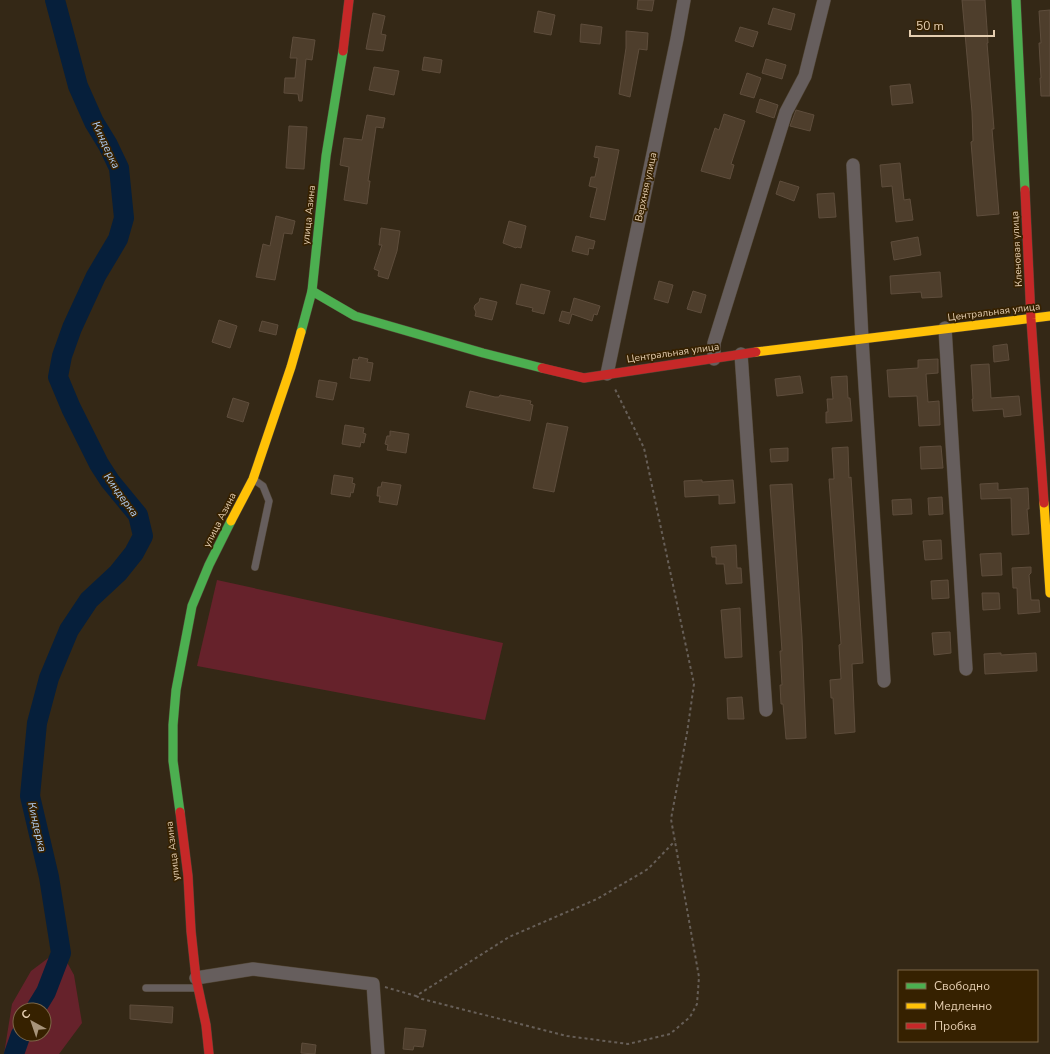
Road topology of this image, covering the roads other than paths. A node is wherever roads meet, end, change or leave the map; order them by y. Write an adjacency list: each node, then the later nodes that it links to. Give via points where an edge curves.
1 (349, 0): 6 (street, улица Азина, via 326,156)
2 (684, 0): 13 (street, Верхняя улица)
3 (824, 0): 12 (street, via 805,76 786,112 714,343)
4 (1016, 0): 8 (street, Кленовая улица)
5 (853, 165): 10 (street)
6 (312, 291): 13 (street, Центральная улица, via 355,316 483,353 584,378); 14 (street, улица Азина, via 291,367)
7 (1050, 316): 8 (street, Центральная улица)
8 (1031, 319): 9 (street, Центральная улица); 16 (street, Кленовая улица)
9 (945, 328): 10 (street, Центральная улица); 17 (street)
10 (862, 339): 11 (street, Центральная улица); 18 (street)
11 (740, 354): 12 (street, Центральная улица); 19 (street)
12 (714, 359): 13 (street, Центральная улица)
13 (607, 374)
14 (253, 479): 15 (lane, via 263,486 269,502); 20 (street, улица Азина, via 209,565 192,606 176,690 173,725 174,761)
15 (255, 567)
16 (1050, 593)
17 (966, 669)
18 (884, 681)
19 (766, 710)
20 (198, 983): 21 (lane); 22 (street, улица Азина); 23 (street, via 253,969 373,984)
21 (146, 988)
22 (209, 1054)
23 (378, 1054)

